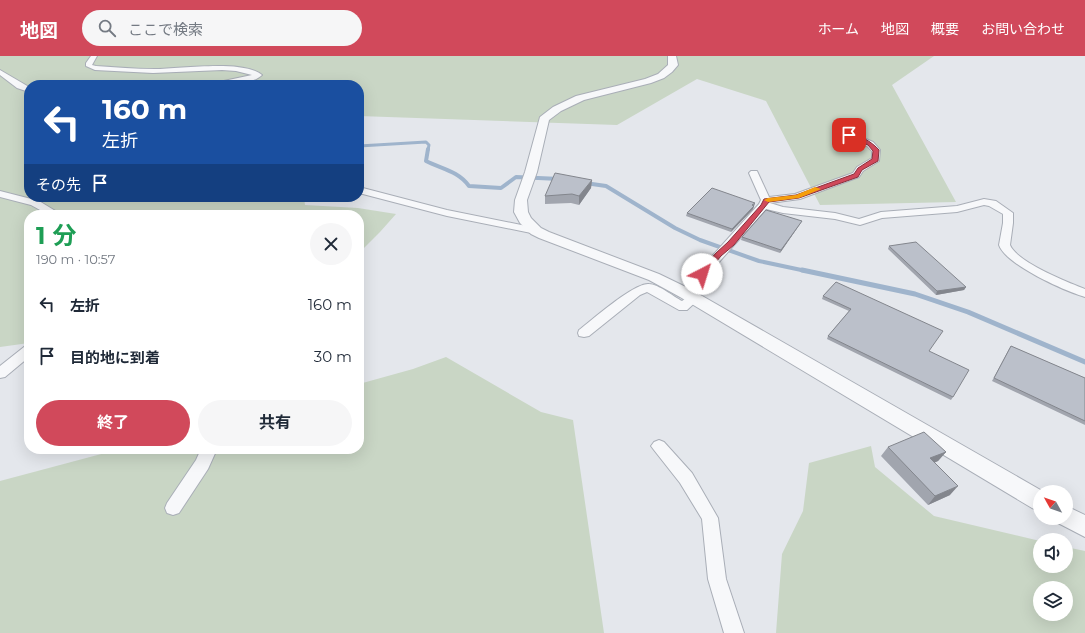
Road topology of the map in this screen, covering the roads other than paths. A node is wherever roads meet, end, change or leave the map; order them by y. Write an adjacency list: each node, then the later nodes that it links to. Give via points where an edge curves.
1 (94, 56): 4 (street, via 89,66 95,68 153,71 235,69 258,75)
2 (672, 56): 14 (street, via 673,64 661,76 648,82 580,98 544,119 530,177 521,200 521,212)
3 (0, 72): 5 (street)
4 (235, 80)
5 (24, 88)
6 (838, 130): 12 (street, via 870,144 876,150 876,159 860,169 856,175 797,197)
7 (754, 173): 12 (street)
8 (364, 192): 14 (street, via 468,218)
9 (0, 194): 10 (street)
10 (24, 200)
11 (31, 202): 13 (street)
12 (765, 203): 15 (street, via 783,210 835,216 860,222 881,214 957,209 984,202 992,203 1008,212 1010,219 1004,242 1005,249 1020,262 1059,283); 16 (street)
13 (48, 210)
14 (536, 231): 16 (street)
15 (1085, 293)
16 (690, 295): 17 (street, via 683,306 648,287 636,292); 22 (street)
17 (584, 333)
18 (24, 354): 19 (street)
19 (0, 373)
20 (659, 446): 26 (street, via 686,478 710,518 717,579)
21 (207, 454): 23 (street)
22 (1033, 497)
23 (173, 508)
24 (1073, 520): 25 (street)
25 (1085, 527)
26 (734, 633)

